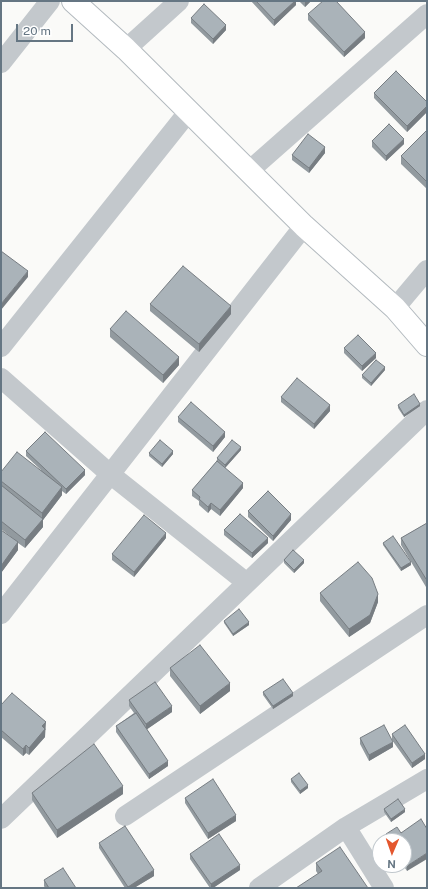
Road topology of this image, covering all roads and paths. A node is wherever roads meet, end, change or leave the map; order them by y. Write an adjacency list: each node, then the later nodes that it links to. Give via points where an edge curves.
1 (50, 1): 6 (street)
2 (73, 1): 5 (main road)
3 (179, 1): 5 (street)
4 (427, 14): 8 (street)
5 (126, 49): 7 (main road)
6 (1, 63)
7 (188, 111): 8 (main road); 13 (street)
8 (249, 171): 9 (main road)
9 (304, 226): 11 (main road); 16 (street)
10 (427, 270): 11 (street)
11 (395, 308): 12 (main road)
12 (427, 345)
13 (1, 347)
14 (1, 378): 16 (street)
15 (427, 410): 17 (street)
16 (110, 474): 17 (street); 18 (street)
17 (247, 583): 22 (street)
18 (1, 614)
19 (427, 615): 21 (street)
20 (427, 779): 23 (street)
21 (125, 816)
22 (1, 820)
23 (346, 827): 24 (street); 25 (street)
24 (259, 888)
25 (384, 888)

